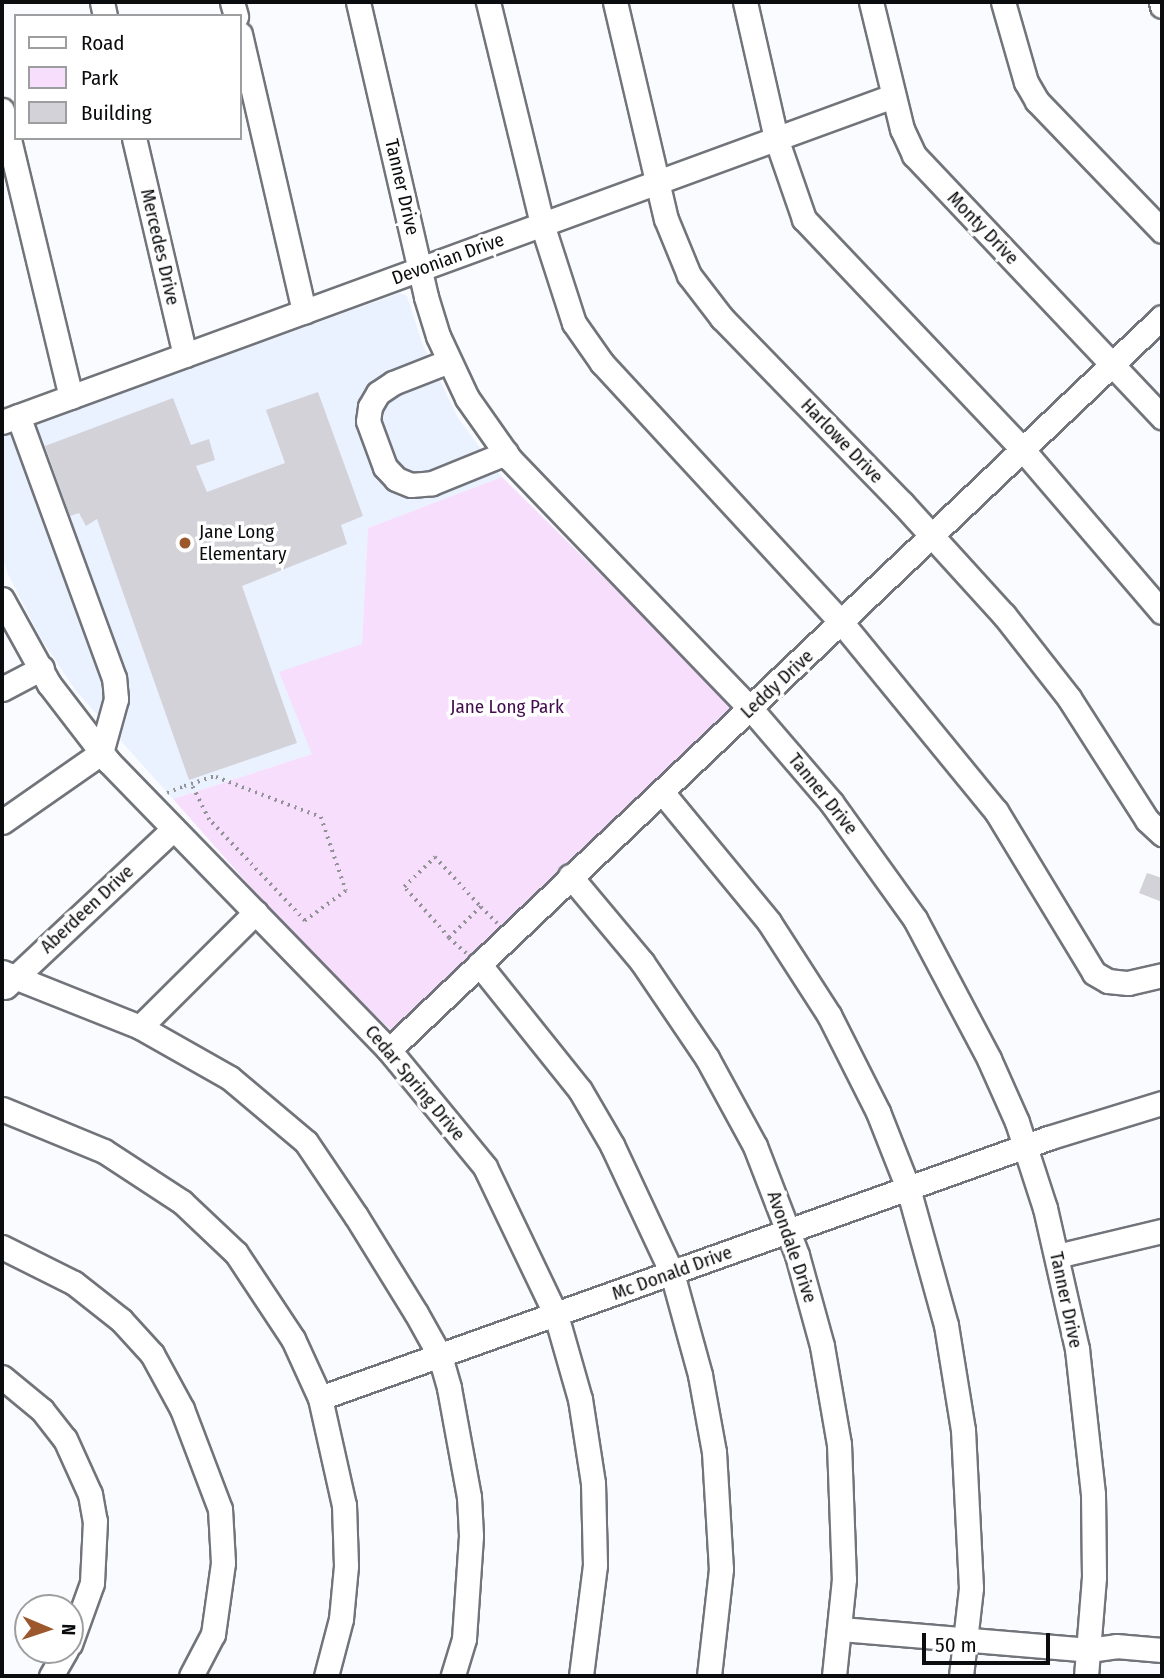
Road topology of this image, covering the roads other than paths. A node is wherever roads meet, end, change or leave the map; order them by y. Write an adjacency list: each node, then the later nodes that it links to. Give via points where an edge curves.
1 (358, 2): 15 (street, Tanner Drive)
2 (488, 2): 13 (street)
3 (615, 2): 12 (street, Harlowe Drive)
4 (745, 2): 10 (street)
5 (871, 2): 8 (street, Monty Drive)
6 (1003, 2): 14 (street, via 1026,82 1037,101)
7 (242, 43): 16 (street)
8 (893, 96): 10 (street, Devonian Drive); 20 (street, Monty Drive, via 902,129 920,163)
9 (2, 110): 21 (street)
10 (776, 138): 12 (street, Devonian Drive); 24 (street, via 804,219)
11 (134, 140): 18 (street, Mercedes Drive)
12 (658, 182): 13 (street, Devonian Drive); 26 (street, Harlowe Drive, via 676,249 704,298)
13 (542, 224): 15 (street, Devonian Drive); 29 (street, via 575,323 602,363)
14 (1162, 231)
15 (421, 269): 16 (street, Devonian Drive); 19 (street, Tanner Drive)
16 (304, 312): 18 (street, Devonian Drive)
17 (1162, 317): 20 (street, Leddy Drive)
18 (186, 355): 21 (street, Devonian Drive)
19 (449, 361): 25 (street, Tanner Drive, via 478,415); 25 (street, via 393,383 374,400 368,421 385,467 396,479 411,485 432,483)
20 (1114, 363): 22 (street, Monty Drive); 24 (street, Leddy Drive)
21 (71, 397): 23 (street, Devonian Drive)
22 (1162, 417)
23 (10, 419): 33 (street, via 114,678 116,699)
24 (1023, 450): 26 (street, Leddy Drive); 28 (street)
25 (506, 453): 32 (street, Tanner Drive)
26 (934, 536): 29 (street, Leddy Drive); 37 (street, Harlowe Drive, via 1035,654 1102,746 1147,820)
27 (2, 599): 30 (street, Cedar Spring Drive)
28 (1162, 612)
29 (842, 623): 32 (street, Leddy Drive); 41 (street, via 996,811 1094,973 1108,981 1128,983)
30 (42, 668): 31 (street); 33 (street, Cedar Spring Drive)
31 (2, 690)
32 (751, 709): 34 (street, Leddy Drive); 47 (street, Tanner Drive, via 831,802 915,919 989,1059)
33 (102, 753): 35 (street); 36 (street, Cedar Spring Drive)
34 (662, 792): 38 (street, Leddy Drive); 48 (street, via 769,922 829,1015 878,1112)
35 (2, 822)
36 (173, 829): 39 (street, Cedar Spring Drive); 42 (street, Aberdeen Drive)
37 (1162, 834)
38 (570, 876): 40 (street, Leddy Drive); 49 (street, Avondale Drive, via 642,962 707,1058 755,1146)
39 (256, 912): 43 (street); 44 (street, Cedar Spring Drive)
40 (479, 964): 44 (street, Leddy Drive); 53 (street, via 580,1090 618,1156)
41 (1162, 975)
42 (5, 981): 43 (street)
43 (140, 1027): 55 (street, via 230,1078 306,1142)
44 (389, 1049): 54 (street, Cedar Spring Drive, via 485,1167)
45 (1162, 1103): 47 (street, Mc Donald Drive)
46 (2, 1109): 57 (street, via 104,1151 182,1202 236,1253 260,1284 293,1339)
47 (1024, 1146): 48 (street, Mc Donald Drive); 52 (street, Tanner Drive)
48 (908, 1188): 49 (street, Mc Donald Drive); 60 (street, via 946,1325 963,1430 971,1588)
49 (789, 1231): 53 (street, Mc Donald Drive); 59 (street, Avondale Drive, via 819,1334 837,1430 844,1530)
50 (1162, 1231): 52 (street)
51 (2, 1247): 63 (street, via 74,1283 121,1320 152,1354 182,1409 220,1509 223,1563 213,1634)
52 (1057, 1256): 61 (street, Tanner Drive, via 1077,1349 1091,1474 1094,1577)
53 (672, 1273): 54 (street, Mc Donald Drive); 67 (street, via 700,1375 713,1452 721,1569)
54 (556, 1315): 55 (street, Mc Donald Drive); 66 (street, Cedar Spring Drive, via 580,1399 593,1483 595,1565)
55 (440, 1356): 57 (street, Mc Donald Drive); 65 (street, via 469,1497 471,1536 464,1639)
56 (2, 1377): 58 (street, via 36,1404 65,1439 90,1494 95,1521 92,1583)
57 (320, 1398): 64 (street, via 339,1473 346,1566 341,1619)
58 (84, 1605)
59 (841, 1629): 60 (street); 68 (street, Avondale Drive)
60 (968, 1640): 61 (street); 69 (street)
61 (1088, 1650): 62 (street, via 1116,1646); 70 (street, Tanner Drive)
62 (1162, 1650)
63 (191, 1676)
64 (326, 1676)
65 (453, 1676)
66 (581, 1676)
67 (709, 1676)
68 (834, 1676)
69 (961, 1676)
70 (1086, 1676)

